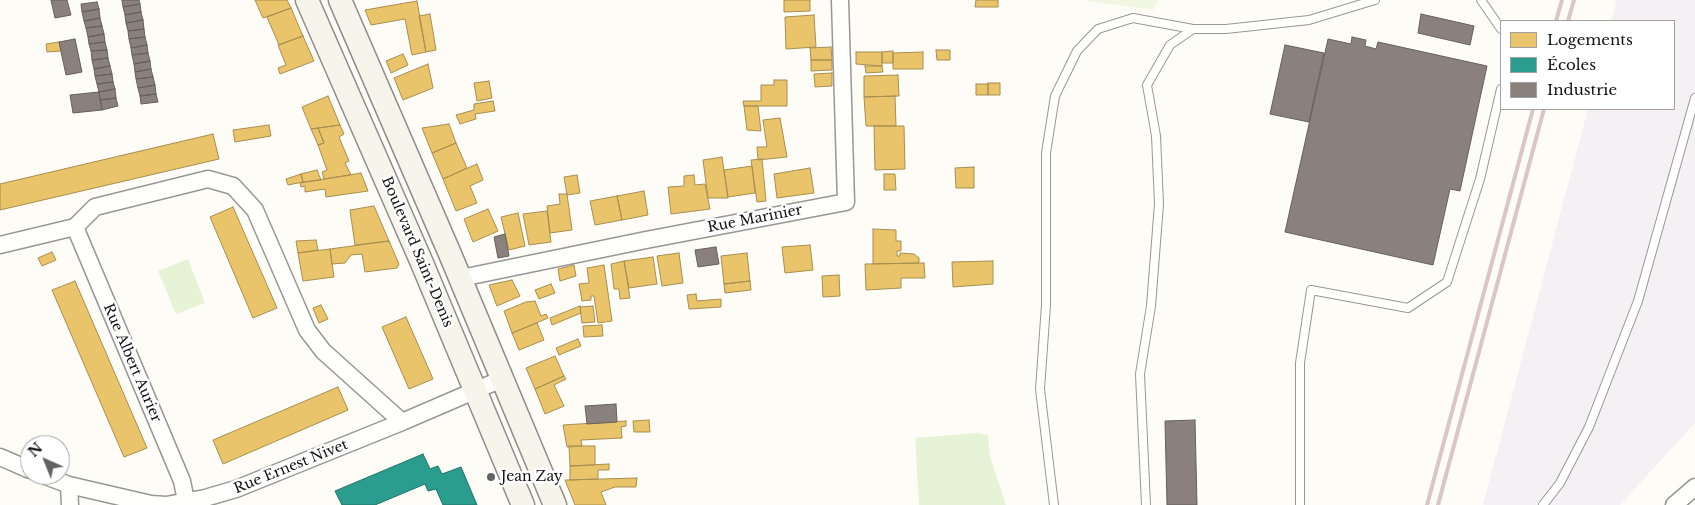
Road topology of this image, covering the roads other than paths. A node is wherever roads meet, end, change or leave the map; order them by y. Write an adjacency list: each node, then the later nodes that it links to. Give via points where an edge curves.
1 (308, 0): 14 (main road, Boulevard Saint-Denis)
2 (340, 0): 13 (main road)
3 (840, 0): 12 (street, Rue Marinier, via 846,202)
4 (1375, 0): 7 (lane, via 1309,20 1226,29)
5 (1481, 0): 6 (lane)
6 (1500, 28)
7 (1193, 29): 24 (lane, via 1132,18 1098,29 1077,52 1055,96 1046,154 1046,305 1040,389); 25 (lane, via 1170,45 1147,85 1156,136 1159,204 1151,306 1140,374)
8 (1500, 93): 26 (lane, via 1480,179 1447,282 1408,308 1312,290 1300,364)
9 (1695, 98): 27 (lane, via 1638,301 1589,427 1560,483)
10 (75, 227): 11 (street); 15 (street, via 95,206 208,179 233,186 255,210 307,330 322,351); 20 (street, Rue Albert Aurier, via 182,481)
11 (0, 245)
12 (466, 278)
13 (502, 379): 14 (street, Rue Ernest Nivet); 23 (main road)
14 (476, 391): 15 (street, Rue Ernest Nivet); 22 (main road, Boulevard Saint-Denis)
15 (402, 422): 20 (street, Rue Ernest Nivet, via 236,489)
16 (0, 457): 17 (street)
17 (20, 466)
18 (70, 485): 20 (street, Rue Ernest Nivet, via 151,504); 21 (street)
19 (1695, 487): 28 (street)
20 (186, 501)
21 (70, 505)
22 (523, 505)
23 (555, 505)
24 (1054, 505)
25 (1146, 505)
26 (1300, 505)
27 (1543, 505)
28 (1674, 505)

